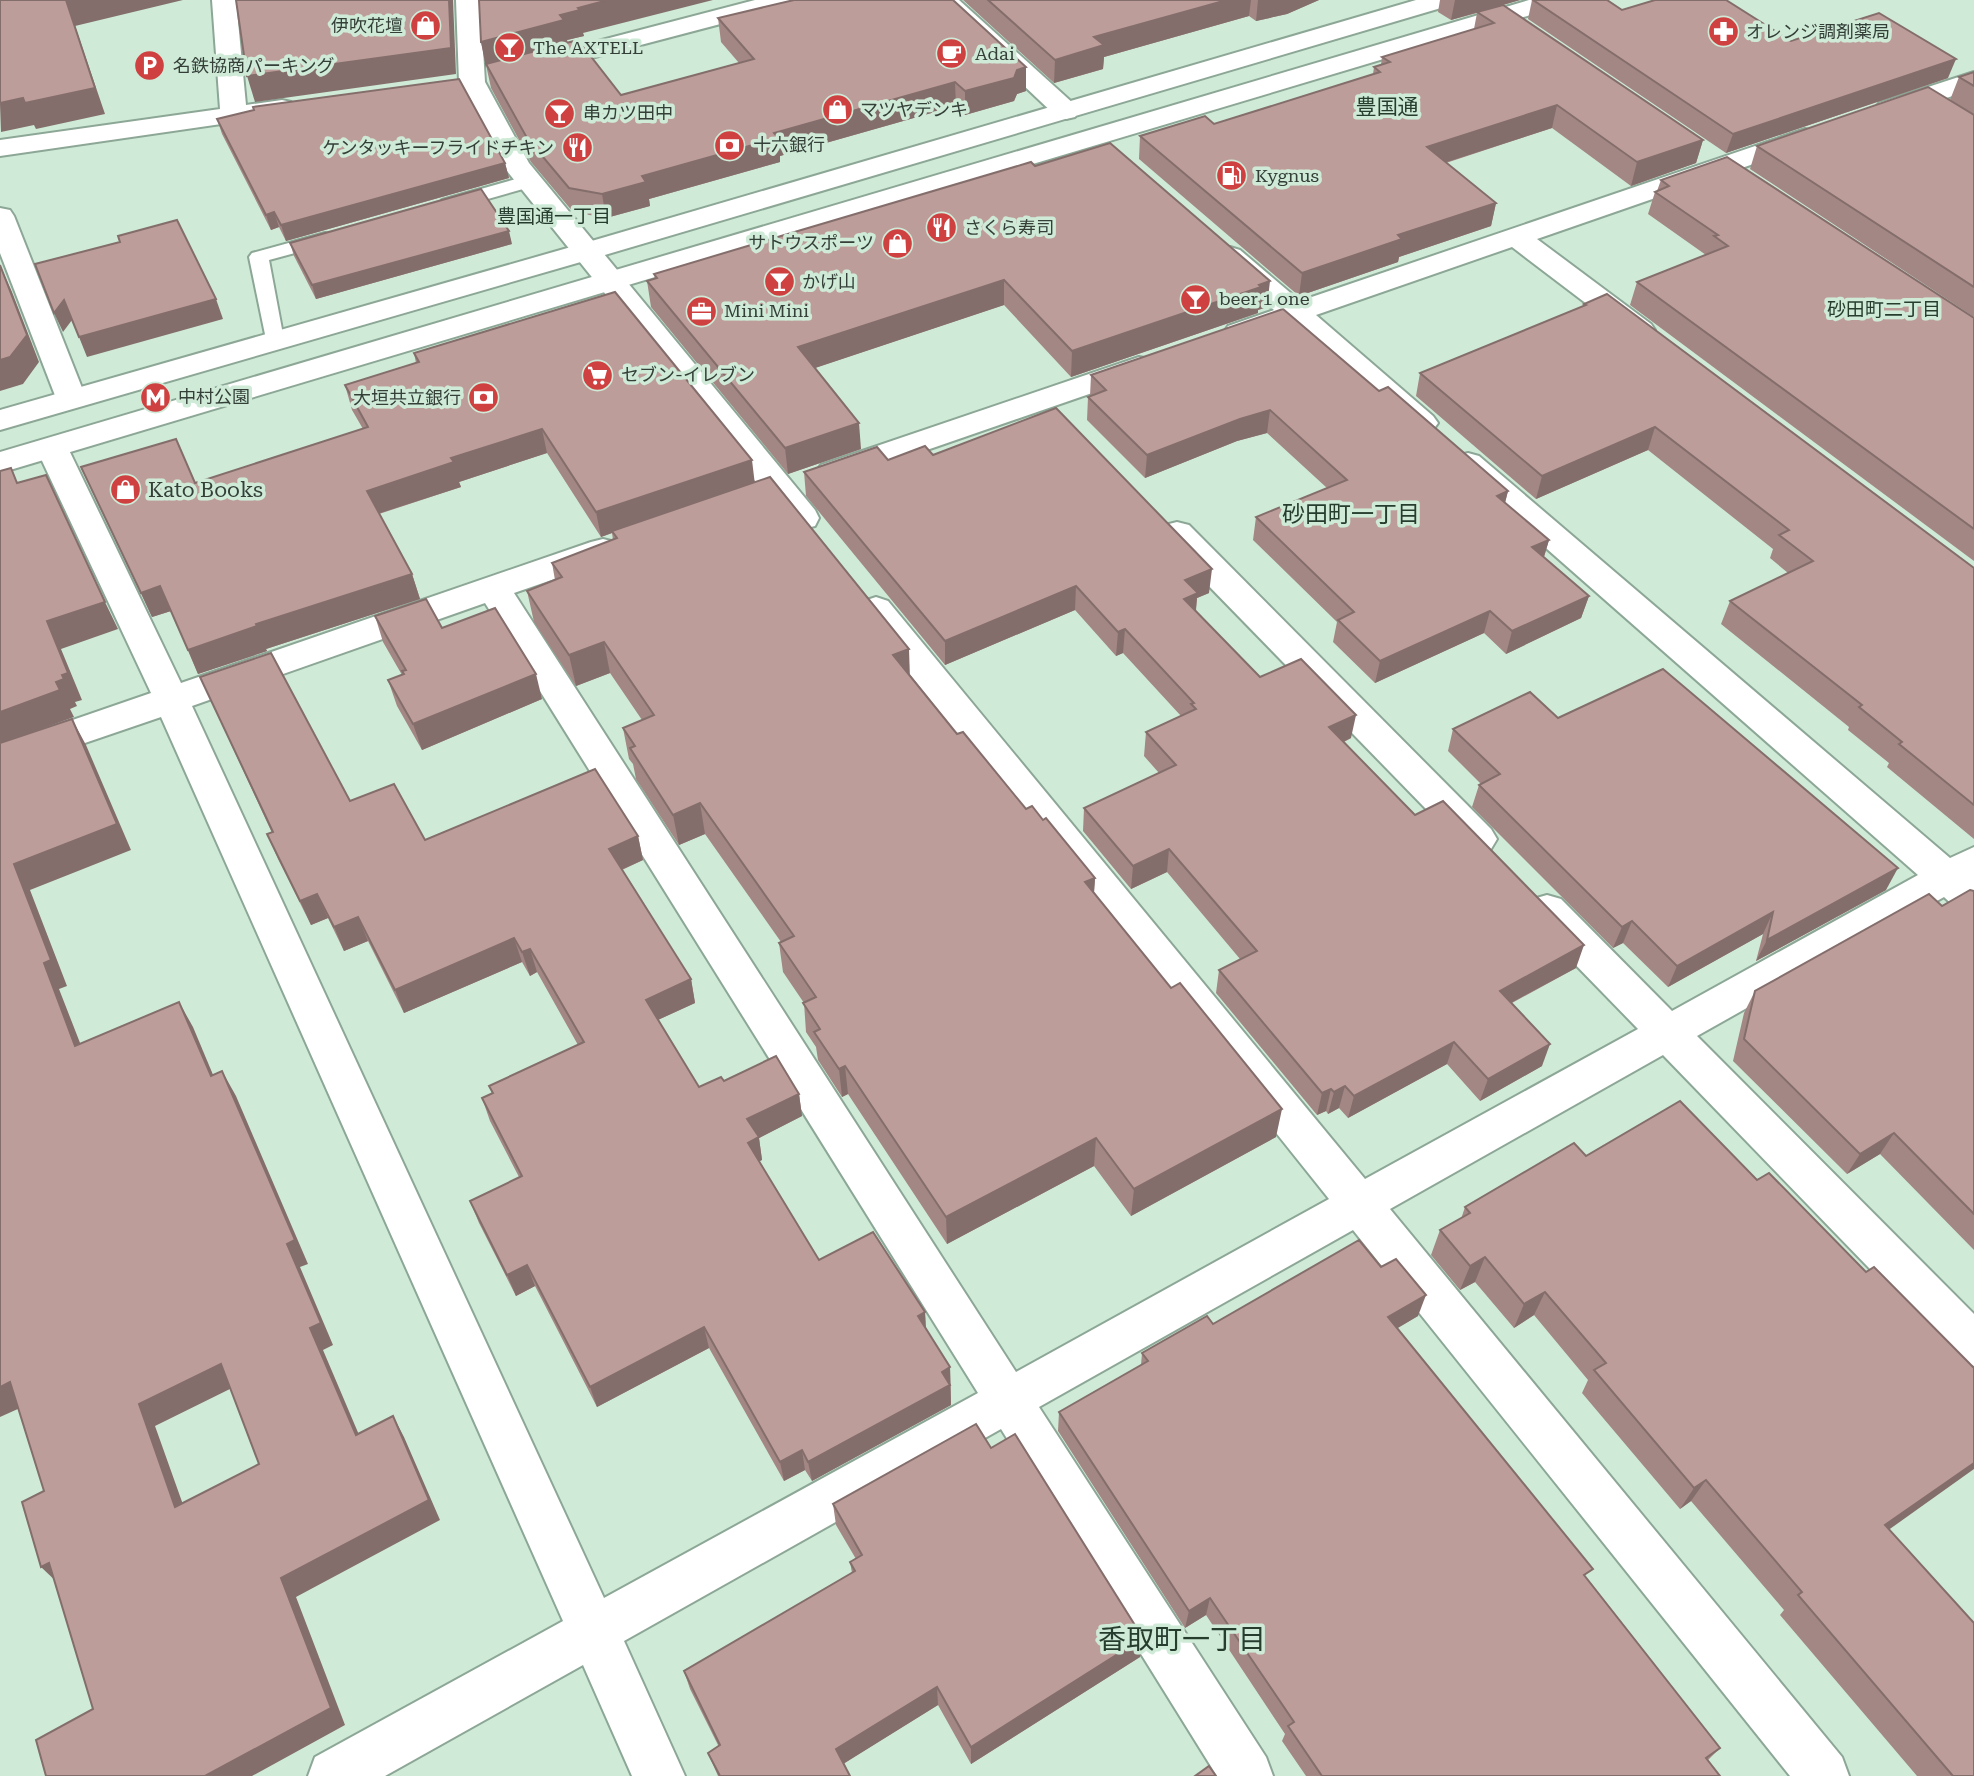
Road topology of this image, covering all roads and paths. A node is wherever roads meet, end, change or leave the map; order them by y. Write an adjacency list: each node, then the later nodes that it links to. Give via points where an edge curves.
1 (223, 0): 15 (street)
2 (468, 0): 10 (street)
3 (783, 0): 10 (street)
4 (945, 0): 14 (street)
5 (1442, 0): 14 (street)
6 (1555, 0): 7 (street)
7 (1503, 16): 8 (street); 25 (street, via 1105,148)
8 (1526, 32)
9 (1974, 80): 12 (street)
10 (472, 82): 11 (street); 18 (street, via 517,166)
11 (446, 85)
12 (1922, 97): 16 (street); 22 (street)
13 (303, 105): 15 (street)
14 (1066, 111): 24 (street)
15 (234, 115): 17 (street)
16 (1953, 116)
17 (0, 148)
18 (530, 181): 19 (lane); 24 (street)
19 (427, 210)
20 (0, 216): 31 (street)
21 (350, 232): 27 (lane, via 260,257)
22 (1516, 237): 26 (street); 29 (street)
23 (1211, 239): 26 (street)
24 (588, 251): 25 (street); 27 (street)
25 (613, 281): 35 (street); 37 (street)
26 (1295, 313): 28 (street); 45 (street)
27 (274, 340): 31 (street)
28 (1207, 343)
29 (1660, 345)
30 (1170, 356): 32 (street)
31 (71, 398): 33 (street)
32 (1045, 398): 34 (street); 37 (street)
33 (0, 419)
34 (1073, 427)
35 (52, 447): 36 (street); 43 (street)
36 (0, 463)
37 (767, 494): 40 (street)
38 (1157, 513): 46 (street)
39 (627, 542): 42 (street)
40 (823, 544)
41 (850, 576): 47 (street)
42 (493, 589): 43 (street); 49 (street)
43 (171, 699): 44 (street); 50 (street)
44 (0, 759)
45 (1965, 880): 46 (street)
46 (1667, 1032): 47 (street); 48 (street)
47 (1360, 1204): 49 (street); 54 (street)
48 (1974, 1345)
49 (1009, 1400): 50 (street); 53 (street)
50 (593, 1632): 51 (street); 52 (street)
51 (334, 1776)
52 (659, 1776)
53 (1247, 1776)
54 (1823, 1776)

